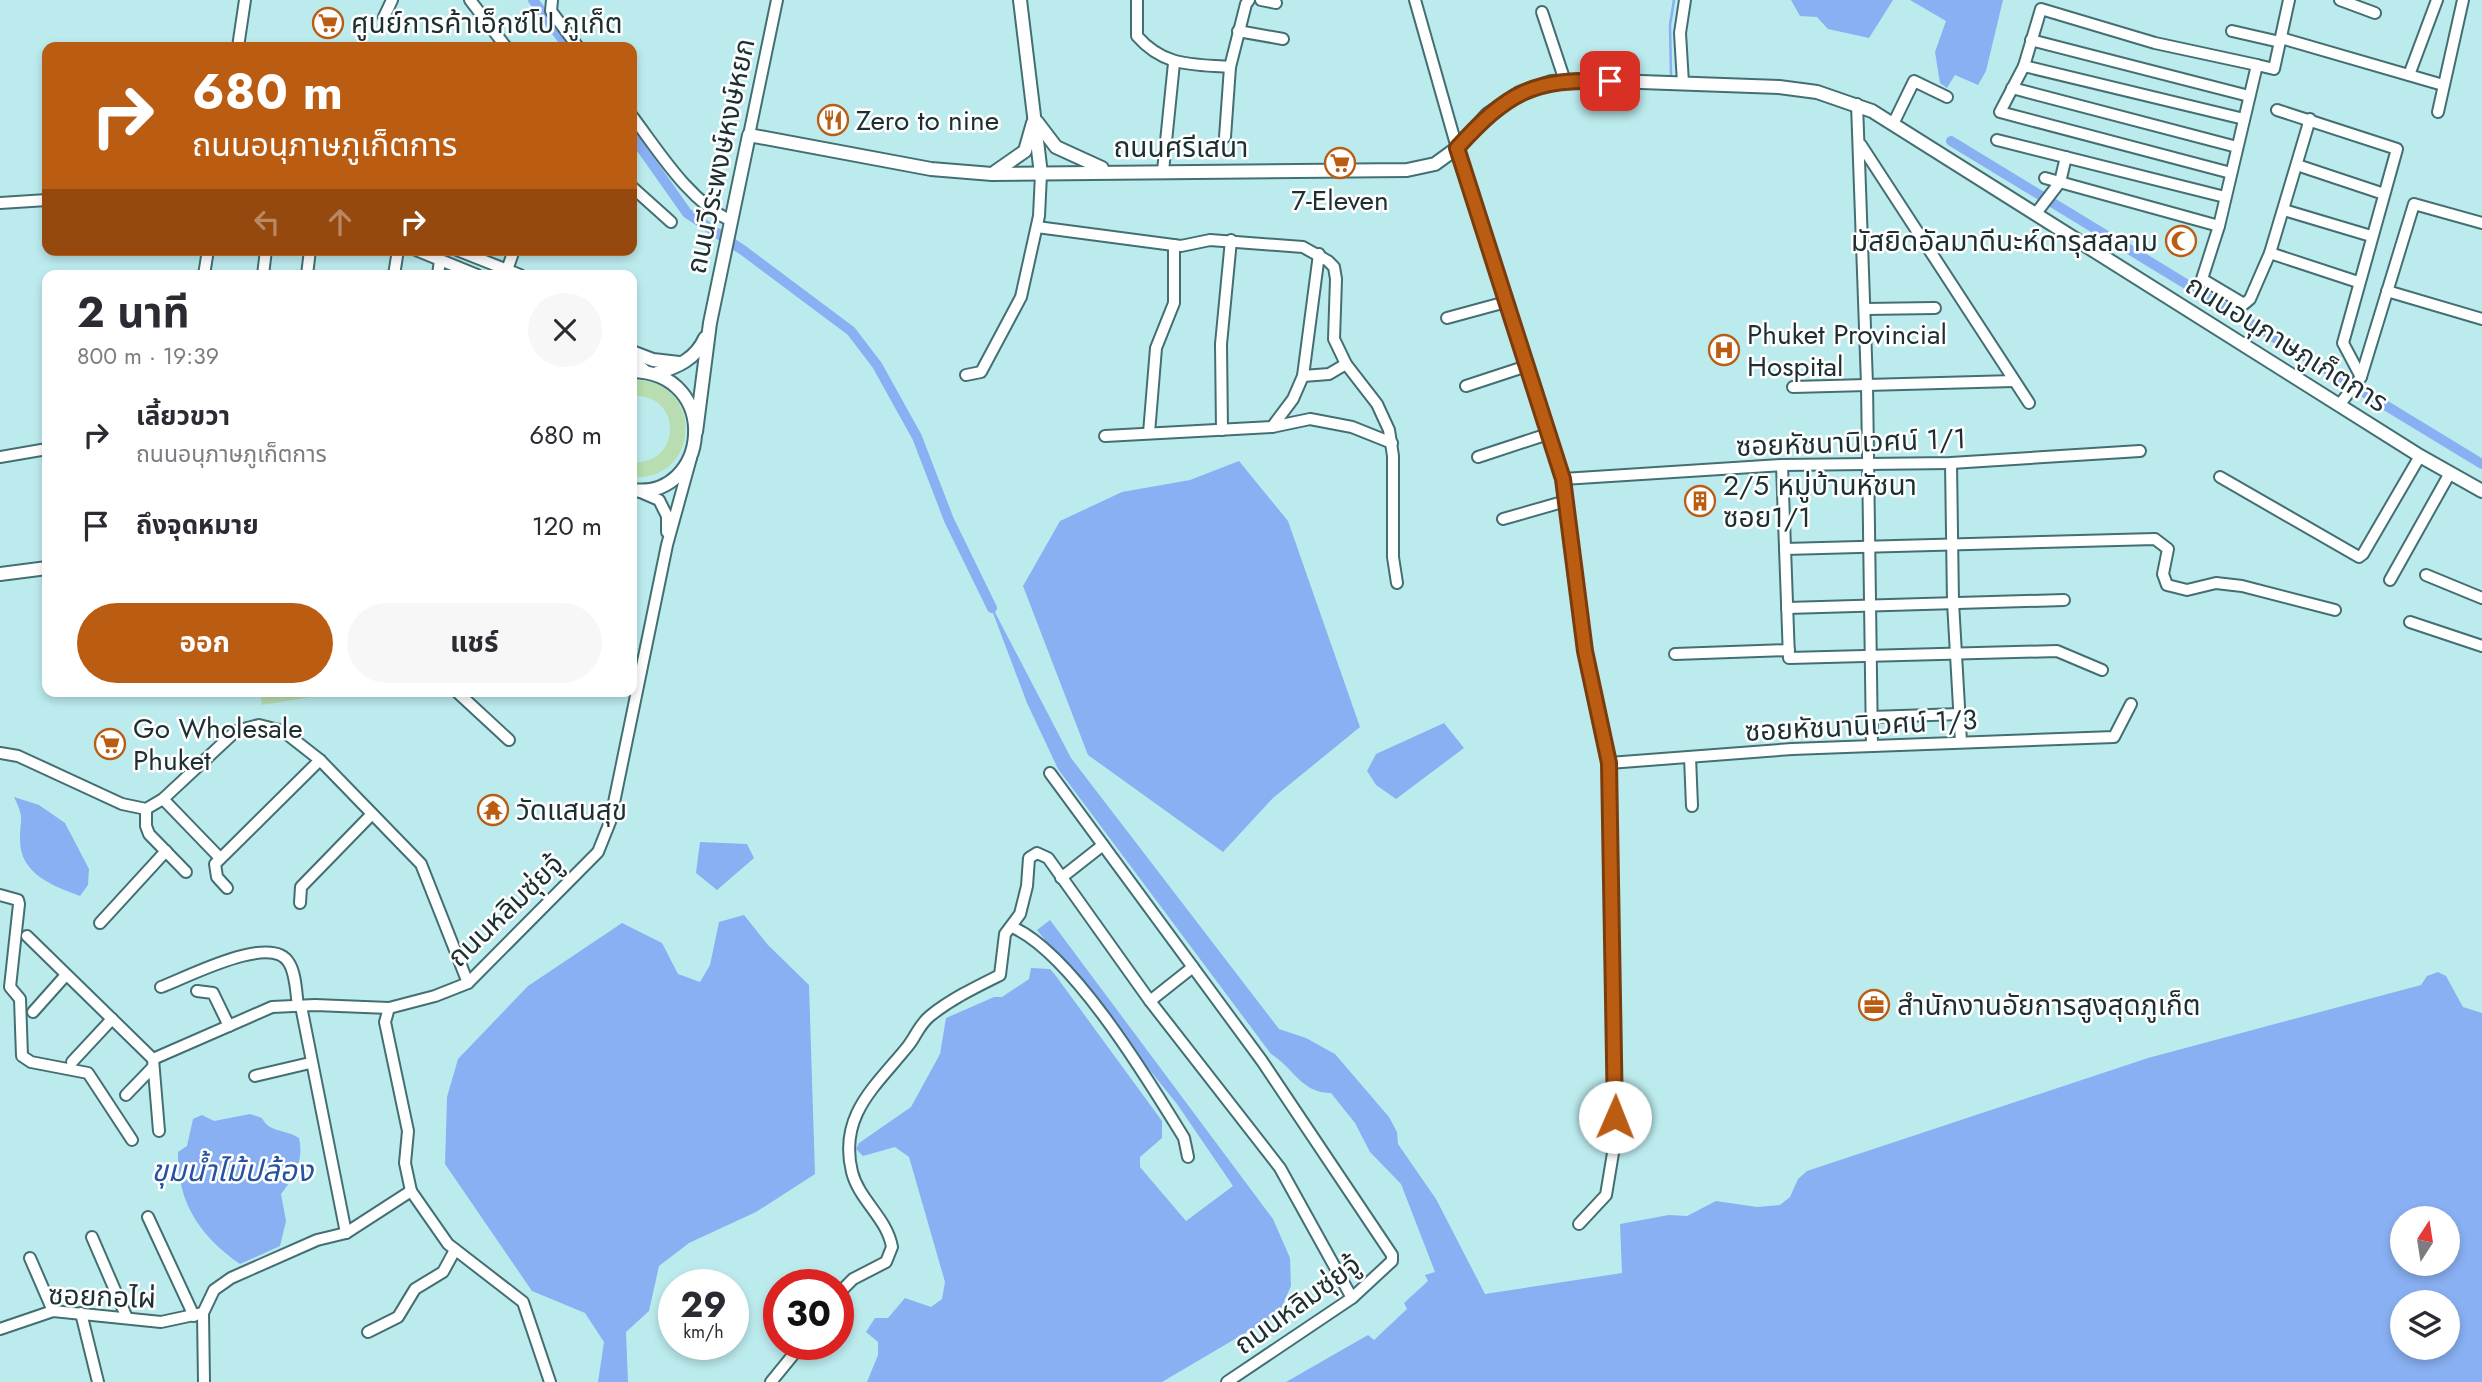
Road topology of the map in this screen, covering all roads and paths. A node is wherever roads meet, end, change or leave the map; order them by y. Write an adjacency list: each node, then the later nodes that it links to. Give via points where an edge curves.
1 (245, 0): 26 (street)
2 (392, 0): 20 (street)
3 (470, 0): 27 (street)
4 (552, 0): 28 (street, via 551,12)
5 (777, 0): 48 (street, ถนนวีระพงษ์หงษ์หยก)
6 (1020, 0): 43 (street)
7 (1137, 0): 29 (street, via 1137,36 1148,49)
8 (1249, 0): 22 (street)
9 (1261, 0): 17 (street)
10 (1415, 0): 53 (street)
11 (1685, 0): 35 (street, via 1680,33)
12 (2276, 0): 16 (street)
13 (2340, 0): 19 (street)
14 (2437, 0): 33 (street)
15 (2463, 0): 36 (street)
16 (2289, 1): 25 (street)
17 (1276, 3)
18 (1542, 12): 34 (street)
19 (2375, 13)
20 (384, 18)
21 (2232, 30): 25 (street)
22 (1238, 31): 23 (street); 31 (street)
23 (1283, 39)
24 (2031, 40): 30 (street, via 2041,9 2155,43); 32 (street); 38 (street)
25 (2281, 40): 30 (street, via 2274,69); 33 (street)
26 (239, 42)
27 (502, 42)
28 (574, 42)
29 (1174, 63): 31 (street); 57 (street)
30 (2257, 65): 38 (street)
31 (1230, 66): 49 (street)
32 (2024, 66): 37 (street); 44 (street)
33 (2409, 75): 36 (street)
34 (1564, 81): 35 (street, ถนนอนุภาษภูเก็ตการ); 53 (street, ถนนอนุภาษภูเก็ตการ, via 1519,93 1488,114)
35 (1683, 83): 40 (street, ถนนอนุภาษภูเก็ตการ, via 1779,87)
36 (2443, 85): 42 (street)
37 (2012, 88): 52 (street); 58 (street, via 2000,112)
38 (2249, 96): 44 (street)
39 (1947, 97): 47 (street, via 1914,81)
40 (1857, 104): 47 (street, ถนนอนุภาษภูเก็ตการ); 51 (street)
41 (2277, 110): 45 (street)
42 (2438, 112)
43 (1035, 118): 56 (street, via 1055,147); 59 (street, via 1025,151); 60 (street)
44 (2244, 119): 52 (street)
45 (2310, 119): 55 (street); 64 (street, via 2397,149)
46 (637, 124): 72 (street, via 674,172 713,213)
47 (1893, 124): 69 (street, ถนนอนุภาษภูเก็ตการ)
48 (749, 135): 59 (street, ถนนศรีเสนา, via 931,169); 72 (street, ถนนวีระพงษ์หงษ์หยก)
49 (1225, 137)
50 (1997, 140): 54 (street)
51 (1859, 143): 91 (street); 105 (street)
52 (2238, 147): 58 (street)
53 (1457, 148): 57 (street, ถนนศรีเสนา, via 1435,164 1407,170); 89 (street)
54 (2066, 157): 62 (street); 65 (street)
55 (2297, 165): 64 (street); 68 (street)
56 (1110, 171): 57 (street, ถนนศรีเสนา); 60 (street, ถนนศรีเสนา)
57 (1163, 171)
58 (2231, 173): 65 (street)
59 (992, 174): 60 (street, ถนนศรีเสนา)
60 (1041, 174): 74 (street)
61 (2045, 178): 62 (street)
62 (2060, 182): 69 (street); 73 (street)
63 (637, 191): 70 (street)
64 (2384, 194): 75 (street)
65 (2225, 198): 73 (street)
66 (42, 200): 67 (street)
67 (0, 204)
68 (2284, 210): 75 (street); 78 (street)
69 (2037, 212): 110 (street, ถนนอนุภาษภูเก็ตการ)
70 (671, 222)
71 (2482, 223): 88 (street, via 2414,204)
72 (731, 224): 94 (street, ถนนวีระพงษ์หงษ์หยก)
73 (2219, 226): 78 (street, via 2202,279 2244,304)
74 (1037, 227): 77 (street); 102 (street, via 1021,298 981,372)
75 (2371, 236): 87 (street)
76 (1231, 240): 77 (street); 79 (street, via 1303,247); 112 (street, via 1222,344)
77 (1174, 245): 114 (street, via 1174,303 1156,348)
78 (2270, 253): 87 (street)
79 (1319, 254): 98 (street, via 1334,267 1334,339); 103 (street)
80 (430, 256): 83 (street)
81 (472, 256): 86 (street)
82 (512, 256): 86 (street)
83 (440, 260): 84 (street); 85 (street)
84 (439, 270)
85 (465, 270)
86 (507, 270)
87 (2358, 282): 104 (street, via 2343,343)
88 (2387, 291): 93 (street); 104 (street)
89 (1506, 302): 92 (street); 99 (street)
90 (1935, 308): 91 (street)
91 (1865, 309): 106 (street)
92 (1447, 318)
93 (2482, 319)
94 (710, 323): 97 (street, ถนนวีระพงษ์หงษ์หยก, via 696,354); 113 (street, ถนนวีระพงษ์หงษ์หยก)
95 (637, 354): 97 (street)
96 (637, 362): 101 (street)
97 (683, 363): 101 (street)
98 (1346, 364): 103 (street, via 1329,374); 117 (street, via 1377,404)
99 (1527, 366): 107 (street); 115 (street)
100 (637, 371): 101 (street)
101 (651, 372): 113 (street, via 684,393)
102 (966, 375)
103 (1303, 376): 111 (street)
104 (2361, 377): 110 (street)
105 (2014, 382): 106 (street); 109 (street)
106 (1867, 384): 108 (street); 125 (street)
107 (1466, 386)
108 (1793, 387)
109 (2029, 403)
110 (2340, 404): 121 (street, ถนนอนุภาษภูเก็ตการ)
111 (1272, 427): 112 (street); 117 (street, via 1310,419 1334,422)
112 (1222, 430): 114 (street)
113 (696, 432): 119 (street, ถนนวีระพงษ์หงษ์หยก)
114 (1149, 433): 116 (street)
115 (1548, 434): 123 (street); 129 (street)
116 (1105, 436)
117 (1392, 443): 143 (street)
118 (42, 450): 122 (street)
119 (693, 450): 130 (street, via 672,479); 136 (street, ถนนหลิมซุ่ยจู้)
120 (2140, 451): 124 (street, ซอยหัชนานิเวศน์ 1/1)
121 (2420, 456): 127 (street, ถนนอนุภาษภูเก็ตการ); 128 (street, via 2364,554 2358,557)
122 (0, 457)
123 (1478, 457)
124 (1951, 463): 125 (street, ซอยหัชนานิเวศน์ 1/1); 135 (street)
125 (1868, 464): 126 (street, ซอยหัชนานิเวศน์ 1/1); 137 (street)
126 (1782, 465): 129 (street, ซอยหัชนานิเวศน์ 1/1); 138 (street)
127 (2450, 473): 132 (street, ถนนอนุภาษภูเก็ตการ); 142 (street)
128 (2220, 478)
129 (1563, 479): 133 (street)
130 (637, 490)
131 (637, 491): 136 (street, ถนนหลิมซุ่ยจู้, via 650,494 664,507)
132 (2482, 491)
133 (1566, 501): 134 (street); 169 (street, via 1585,651)
134 (1503, 519)
135 (1952, 543): 137 (street); 146 (street); 149 (street, via 2155,539 2168,549 2163,575 2167,585 2187,590 2216,583 2242,586)
136 (667, 545): 157 (street, ถนนหลิมซุ่ยจู้)
137 (1869, 548): 138 (street); 147 (street)
138 (1785, 549): 148 (street)
139 (42, 569): 140 (street)
140 (0, 574)
141 (2426, 575): 144 (street)
142 (2390, 580)
143 (1397, 583)
144 (2482, 598)
145 (2064, 600): 146 (street)
146 (1953, 602): 147 (street); 152 (street)
147 (1871, 606): 148 (street); 155 (street)
148 (1787, 608): 154 (street)
149 (2334, 610)
150 (2410, 622): 151 (street)
151 (2482, 646)
152 (1955, 653): 155 (street); 156 (street, via 2057,651); 161 (street)
153 (1675, 654): 154 (street)
154 (1789, 654): 155 (street)
155 (1870, 657): 162 (street)
156 (2102, 670)
157 (637, 691)
158 (462, 697): 163 (street)
159 (636, 697): 189 (street, ถนนหลิมซุ่ยจู้, via 610,822 598,852)
160 (2131, 704): 164 (street, ซอยหัชนานิเวศน์ 1/3, via 2114,737)
161 (1960, 713): 162 (street); 164 (street)
162 (1871, 717): 165 (street)
163 (509, 740)
164 (1961, 742): 165 (street, ซอยหัชนานิเวศน์ 1/3)
165 (1872, 746): 167 (street, ซอยหัชนานิเวศน์ 1/3)
166 (0, 753): 173 (street, via 18,756 122,804)
167 (1690, 757): 169 (street, ซอยหัชนานิเวศน์ 1/3); 172 (street)
168 (320, 760): 171 (street, via 283,731 259,725 236,731); 174 (street); 177 (street)
169 (1609, 763): 208 (street, via 1615,1140 1606,1195)
170 (1049, 773): 175 (street)
171 (163, 799): 173 (street); 177 (street)
172 (1692, 806)
173 (146, 809): 176 (street, via 146,827)
174 (372, 814): 182 (street, via 301,887); 189 (street, via 421,864)
175 (1103, 845): 179 (street); 186 (street)
176 (166, 851): 178 (street); 183 (street)
177 (220, 858): 180 (street, via 215,871)
178 (186, 872)
179 (1061, 878): 184 (street, via 1048,858 1037,853 1029,858 1027,886); 192 (street)
180 (227, 888)
181 (0, 895): 187 (street, via 19,904)
182 (300, 904)
183 (100, 923)
184 (1012, 927): 205 (street, via 1046,947 1108,1022 1184,1138); 213 (street, via 1005,934 1000,975 960,996 920,1026 863,1097 851,1121 852,1175 892,1247 886,1262)
185 (27, 936): 188 (street)
186 (1193, 967): 192 (street); 214 (street, ถนนหลิมซุ่ยจู้, via 1388,1245 1392,1261)
187 (6, 970): 204 (street, via 20,999 22,1056 31,1062 88,1073)
188 (66, 975): 195 (street); 196 (street)
189 (468, 983): 194 (street, ถนนหลิมซุ่ยจู้)
190 (161, 987): 193 (street, via 247,952 265,951 284,956 289,963)
191 (197, 991): 197 (street, via 213,993)
192 (1150, 1001): 214 (street, via 1280,1168)
193 (299, 1006): 194 (street, ถนนหลิมซุ่ยจู้); 197 (street, ถนนหลิมซุ่ยจู้, via 272,1007); 200 (street)
194 (389, 1008): 206 (street, via 385,1022 408,1131 405,1163)
195 (33, 1012)
196 (112, 1019): 198 (street); 199 (street)
197 (229, 1026): 199 (street, ถนนหลิมซุ่ยจู้)
198 (72, 1062)
199 (153, 1063): 202 (street); 203 (street)
200 (310, 1063): 201 (street); 209 (street)
201 (255, 1076)
202 (126, 1095)
203 (159, 1131)
204 (132, 1140)
205 (1188, 1157)
206 (411, 1191): 209 (street); 211 (street)
207 (148, 1217): 217 (street)
208 (1579, 1224)
209 (346, 1233): 217 (street, via 317,1240 232,1278 214,1290)
210 (92, 1237): 218 (street)
211 (455, 1250): 220 (street, via 443,1272 415,1290 398,1317); 224 (street, via 523,1302)
212 (30, 1258): 215 (street)
213 (854, 1278)
214 (1352, 1298): 226 (street, ถนนหลิมซุ่ยจู้)
215 (53, 1311): 216 (street, ซอยกอไผ่); 219 (street, ซอยกอไผ่)
216 (81, 1313): 218 (street, ซอยกอไผ่); 222 (street)
217 (198, 1315): 218 (street, ซอยกอไผ่, via 160,1322); 223 (street, via 206,1355)
218 (127, 1318)
219 (0, 1329)
220 (368, 1332)
221 (789, 1360): 225 (street)
222 (98, 1382)
223 (204, 1382)
224 (550, 1382)
225 (771, 1382)
226 (1227, 1382)

